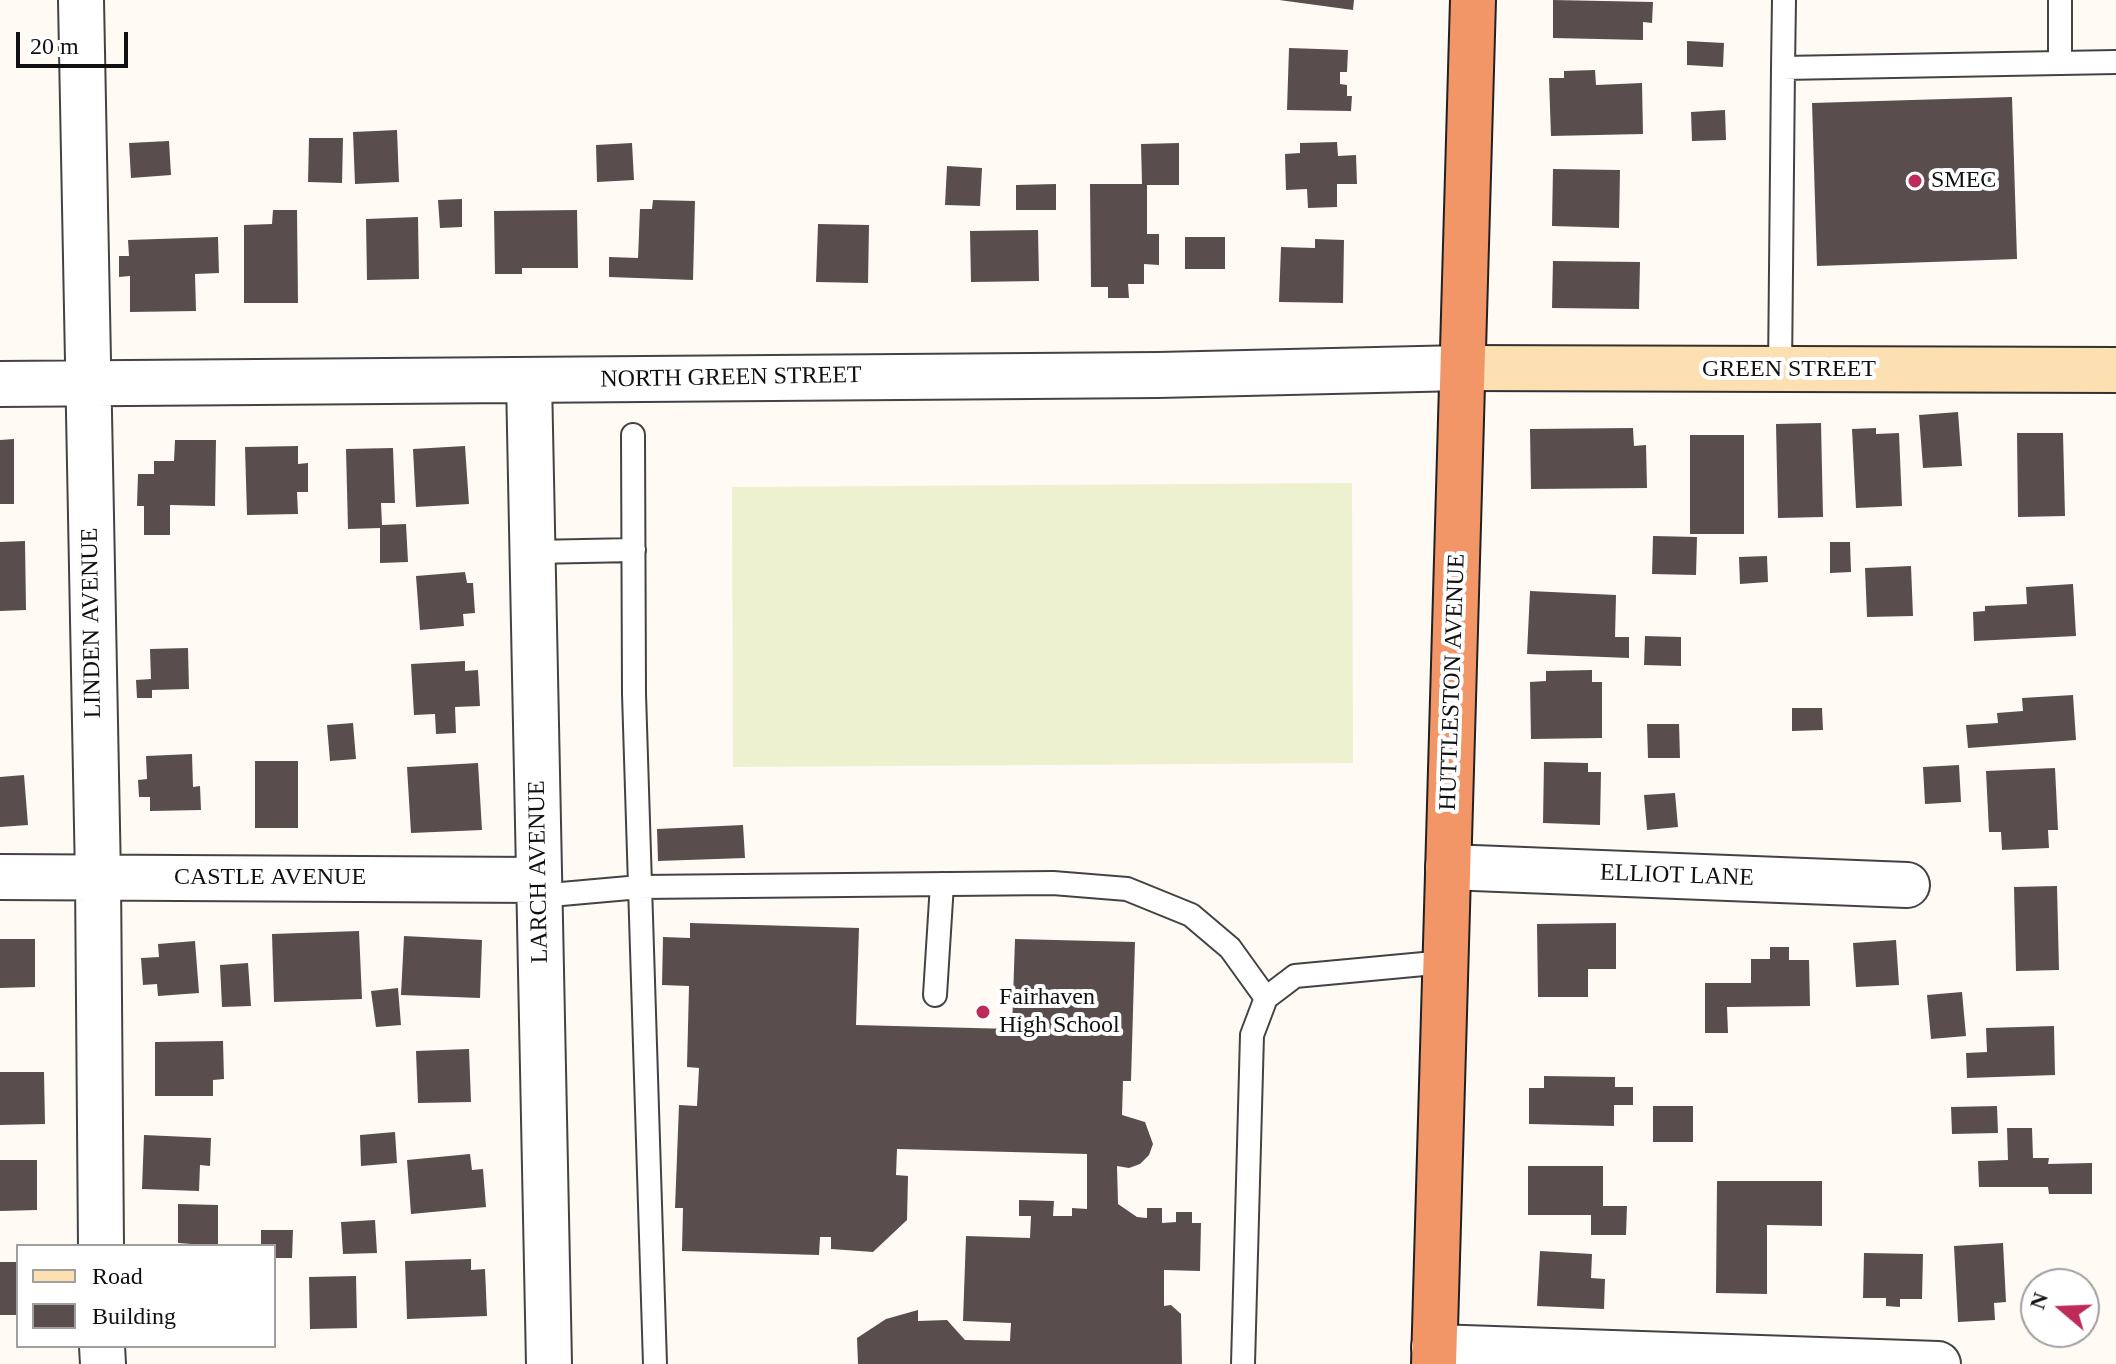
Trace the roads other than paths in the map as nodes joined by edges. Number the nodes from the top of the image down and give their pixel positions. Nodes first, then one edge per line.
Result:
1 (81, 0) edge
2 (1473, 0) edge
3 (1784, 0) edge
4 (2060, 0) edge
5 (2116, 62) edge
6 (2060, 63) junction
7 (1783, 68) junction
8 (1463, 368) junction
9 (2116, 370) edge
10 (1780, 371) junction
11 (529, 380) junction
12 (0, 384) edge
13 (87, 384) junction
14 (633, 435) dead end
15 (634, 550) junction
16 (533, 552) junction
17 (1448, 867) junction
18 (0, 877) edge
19 (98, 877) junction
20 (942, 884) junction
21 (1907, 885) dead end
22 (640, 887) junction
23 (539, 888) junction
24 (1445, 962) junction
25 (935, 995) dead end
26 (1266, 998) junction
27 (101, 1244) edge
28 (1434, 1356) edge
29 (549, 1364) edge
30 (655, 1364) edge
31 (1243, 1364) edge
32 (1938, 1364) edge

1 - 13 street, LINDEN AVENUE
2 - 8 highway, HUTTLESTON AVENUE
3 - 7 lane
4 - 6 lane
5 - 6 lane
6 - 7 lane
7 - 10 lane
8 - 10 main road, GREEN STREET
8 - 11 street, NORTH GREEN STREET
8 - 17 highway, HUTTLESTON AVENUE
9 - 10 main road, GREEN STREET
11 - 13 street, NORTH GREEN STREET
11 - 16 street, LARCH AVENUE
12 - 13 street, NORTH GREEN STREET
13 - 19 street, LINDEN AVENUE
14 - 15 lane
15 - 16 lane
15 - 22 lane
16 - 23 street, LARCH AVENUE
17 - 21 street, ELLIOT LANE
17 - 24 highway, HUTTLESTON AVENUE
18 - 19 street, CASTLE AVENUE
19 - 23 street, CASTLE AVENUE
19 - 27 street, LINDEN AVENUE
20 - 22 lane
20 - 25 lane
20 - 26 lane
22 - 23 lane
22 - 30 lane
23 - 29 street, LARCH AVENUE
24 - 26 lane
24 - 28 highway, HUTTLESTON AVENUE
26 - 31 lane
28 - 32 street

